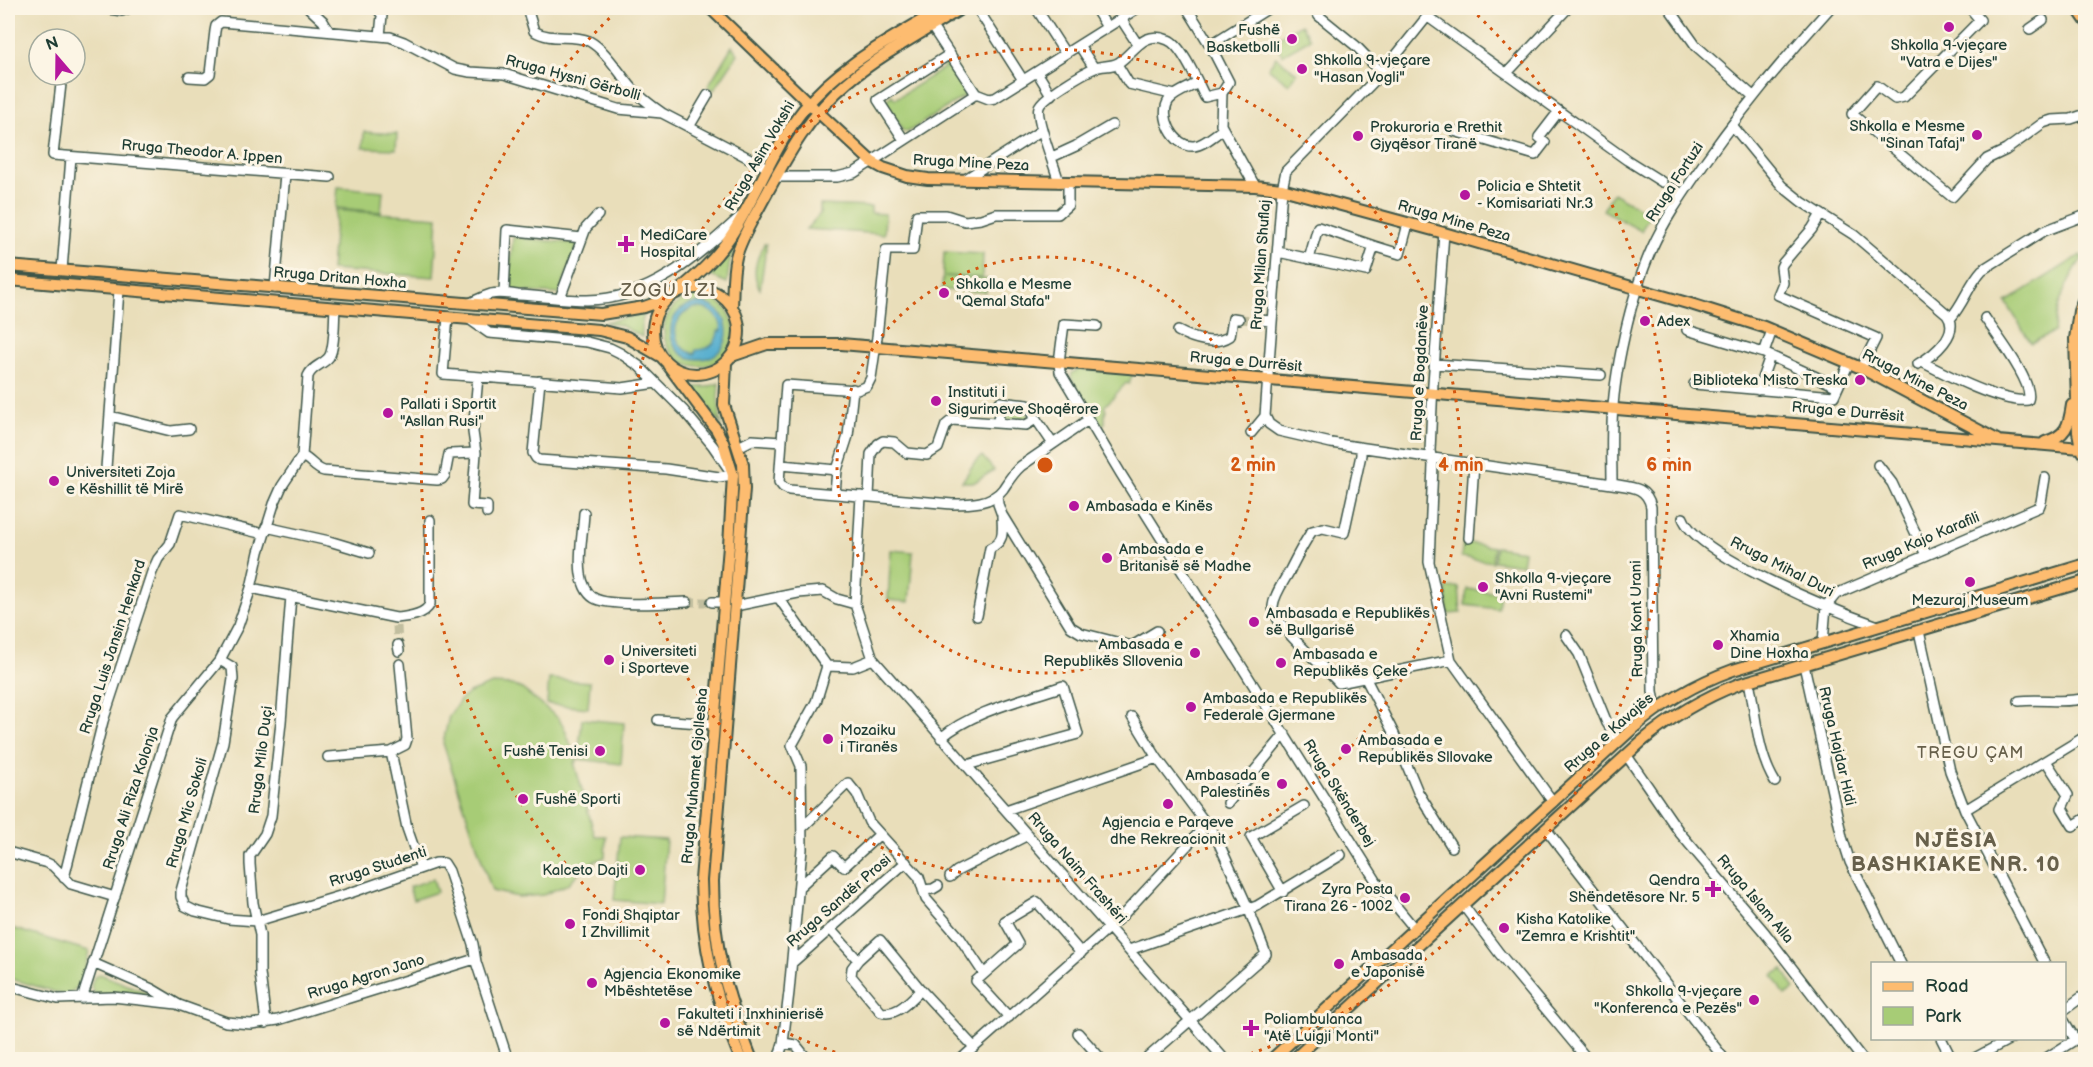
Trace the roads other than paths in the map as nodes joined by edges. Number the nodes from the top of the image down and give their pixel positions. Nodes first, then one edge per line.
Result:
1 (103, 8) edge
2 (130, 8) edge
3 (309, 8) edge
4 (377, 8) edge
5 (527, 8) edge
6 (710, 8) edge
7 (943, 8) edge
8 (962, 8) edge
9 (977, 8) edge
10 (1036, 8) edge
11 (1095, 8) edge
12 (1138, 8) edge
13 (1187, 8) edge
14 (1314, 8) edge
15 (1434, 8) edge
16 (1568, 8) edge
17 (1669, 8) edge
18 (1830, 8) edge
19 (1970, 8) edge
20 (2077, 8) edge
21 (1263, 9) edge
22 (1428, 17) junction
23 (1121, 19) junction
24 (2043, 20) dead end
25 (2085, 21) edge
26 (932, 27) junction
27 (1107, 27) junction
28 (2030, 28) dead end
29 (329, 31) junction
30 (380, 36) junction
31 (1079, 45) junction
32 (1137, 45) junction
33 (1210, 45) junction
34 (1065, 53) junction
35 (950, 54) junction
36 (1117, 64) junction
37 (1094, 68) junction
38 (1037, 72) junction
39 (1382, 73) junction
40 (1507, 73) junction
41 (189, 77) dead end
42 (1023, 80) junction
43 (1198, 83) junction
44 (827, 84) junction
45 (791, 85) junction
46 (61, 87) edge
47 (1222, 93) junction
48 (976, 94) junction
49 (708, 95) dead end
50 (1051, 95) junction
51 (1175, 95) junction
52 (1753, 96) junction
53 (809, 103) junction
54 (1558, 111) junction
55 (818, 112) junction
56 (662, 113) junction
57 (2085, 114) edge
58 (1112, 125) dead end
59 (1731, 125) junction
60 (689, 127) junction
61 (1042, 130) junction
62 (1222, 130) junction
63 (1454, 131) dead end
64 (903, 140) junction
65 (71, 157) junction
66 (1052, 157) junction
67 (873, 162) junction
68 (768, 168) junction
69 (285, 174) junction
70 (330, 177) dead end
71 (776, 177) junction
72 (964, 180) junction
73 (1064, 182) junction
74 (1662, 182) dead end
75 (1255, 186) junction
76 (1672, 188) dead end
77 (1282, 189) junction
78 (1682, 194) junction
79 (744, 213) junction
80 (1821, 214) junction
81 (598, 215) dead end
82 (2085, 215) edge
83 (1408, 224) junction
84 (1444, 233) junction
85 (582, 238) junction
86 (1374, 246) junction
87 (1278, 252) junction
88 (1309, 259) junction
89 (8, 266) edge
90 (62, 270) junction
91 (8, 280) edge
92 (275, 288) junction
93 (119, 290) junction
94 (1638, 290) junction
95 (2085, 292) edge
96 (504, 293) junction
97 (672, 296) junction
98 (560, 298) junction
99 (468, 304) junction
100 (732, 307) junction
101 (335, 308) junction
102 (448, 317) junction
103 (1985, 318) dead end
104 (469, 319) junction
105 (1239, 319) dead end
106 (1950, 319) junction
107 (1259, 320) tunnel mouth
108 (1272, 321) junction
109 (1097, 326) dead end
110 (1178, 330) dead end
111 (1687, 330) dead end
112 (1772, 330) junction
113 (876, 346) junction
114 (1767, 355) junction
115 (729, 359) junction
116 (664, 361) junction
117 (1059, 362) junction
118 (1849, 363) junction
119 (1434, 364) junction
120 (1862, 368) junction
121 (1601, 375) dead end
122 (477, 377) junction
123 (1267, 379) junction
124 (540, 381) junction
125 (656, 383) junction
126 (1694, 384) dead end
127 (2075, 385) junction
128 (1838, 387) junction
129 (853, 389) junction
130 (1758, 390) junction
131 (1433, 393) junction
132 (1613, 408) junction
133 (110, 416) junction
134 (1264, 416) junction
135 (1954, 417) junction
136 (1036, 419) junction
137 (1089, 420) junction
138 (998, 423) junction
139 (189, 429) dead end
140 (1251, 433) dead end
141 (1946, 436) junction
142 (1997, 440) junction
143 (782, 442) junction
144 (1053, 444) junction
145 (2039, 444) junction
146 (738, 447) junction
147 (1361, 448) junction
148 (2083, 452) edge
149 (476, 453) junction
150 (302, 456) junction
151 (1431, 458) junction
152 (1474, 464) junction
153 (781, 465) junction
154 (1878, 465) dead end
155 (106, 468) dead end
156 (837, 470) junction
157 (734, 475) junction
158 (2045, 478) dead end
159 (1612, 484) junction
160 (835, 493) junction
161 (997, 495) junction
162 (865, 496) junction
163 (486, 513) dead end
164 (584, 513) dead end
165 (1002, 515) junction
166 (1683, 518) dead end
167 (430, 520) dead end
168 (265, 531) junction
169 (1468, 538) dead end
170 (369, 553) dead end
171 (1926, 555) junction
172 (2085, 564) edge
173 (2085, 581) edge
174 (251, 588) junction
175 (291, 596) junction
176 (778, 597) junction
177 (687, 602) tunnel mouth
178 (712, 602) tunnel mouth
179 (730, 604) junction
180 (855, 604) junction
181 (1826, 606) junction
182 (977, 616) dead end
183 (1878, 626) junction
184 (1157, 631) dead end
185 (1919, 631) junction
186 (1566, 635) dead end
187 (1882, 641) junction
188 (1823, 643) junction
189 (873, 659) junction
190 (220, 660) junction
191 (1451, 660) junction
192 (400, 664) dead end
193 (1803, 665) junction
194 (826, 666) junction
195 (1365, 677) junction
196 (1749, 681) junction
197 (2085, 698) edge
198 (2019, 701) dead end
199 (1656, 709) junction
200 (1131, 717) dead end
201 (658, 720) dead end
202 (1664, 723) junction
203 (714, 724) junction
204 (1285, 734) junction
205 (2085, 736) edge
206 (942, 738) junction
207 (1619, 741) junction
208 (391, 752) junction
209 (1627, 756) junction
210 (328, 757) dead end
211 (1157, 758) junction
212 (2046, 760) junction
213 (967, 765) junction
214 (1775, 782) dead end
215 (1553, 802) junction
216 (1228, 803) dead end
217 (1304, 806) dead end
218 (1006, 810) junction
219 (1965, 810) junction
220 (2085, 818) edge
221 (1207, 824) junction
222 (803, 827) junction
223 (1546, 829) junction
224 (880, 834) junction
225 (1028, 836) junction
226 (1452, 847) dead end
227 (8, 852) edge
228 (1341, 855) dead end
229 (906, 862) junction
230 (421, 868) junction
231 (950, 877) dead end
232 (64, 878) junction
233 (938, 886) dead end
234 (800, 887) junction
235 (923, 890) junction
236 (1283, 892) junction
237 (115, 897) junction
238 (1463, 905) junction
239 (1249, 910) junction
240 (257, 921) junction
241 (1110, 928) junction
242 (1414, 928) junction
243 (830, 929) junction
244 (1129, 950) junction
245 (1081, 953) junction
246 (475, 959) junction
247 (858, 960) junction
248 (1900, 962) edge
249 (2044, 962) edge
250 (93, 963) junction
251 (792, 963) junction
252 (984, 974) junction
253 (8, 986) edge
254 (921, 990) junction
255 (2085, 994) edge
256 (1338, 998) junction
257 (82, 999) junction
258 (179, 1005) junction
259 (2066, 1005) edge
260 (1348, 1009) junction
261 (1321, 1013) junction
262 (1009, 1017) junction
263 (1191, 1019) junction
264 (266, 1023) junction
265 (1331, 1025) junction
266 (2066, 1025) edge
267 (2085, 1033) edge
268 (1078, 1034) dead end
269 (2075, 1039) junction
270 (1942, 1040) edge
271 (2008, 1040) edge
272 (783, 1043) junction
273 (975, 1047) junction
274 (780, 1058) edge
275 (508, 1059) edge
276 (741, 1059) edge
277 (752, 1059) edge
278 (808, 1059) edge
279 (960, 1059) edge
280 (1102, 1059) edge
281 (1145, 1059) edge
282 (1226, 1059) edge
283 (1271, 1059) edge
284 (1293, 1059) edge
285 (1588, 1059) edge
286 (1725, 1059) edge
287 (1863, 1059) edge
288 (1953, 1059) edge
289 (1971, 1059) edge
290 (2043, 1059) edge

1 - 2 street
3 - 29 street
4 - 30 street
5 - 56 street
6 - 45 main road, Rruga Mine Peza
7 - 44 main road, Rruga Asim Vokshi
8 - 26 main road, Rruga Asim Vokshi
9 - 42 street
10 - 34 street
11 - 27 street
12 - 23 street
13 - 33 street
14 - 39 street
15 - 22 street, Rruga Milan Shuflaj
16 - 40 street
17 - 52 street
18 - 52 street, Rruga Fortuzi
19 - 57 street
20 - 25 main road
21 - 33 street
22 - 39 street, Rruga Milan Shuflaj
22 - 40 street
23 - 27 street
23 - 32 street
24 - 28 street
26 - 35 street
26 - 55 main road, Rruga Asim Vokshi
27 - 31 street
29 - 30 street, Rruga Hysni Gërbolli
29 - 41 street, Rruga Hysni Gërbolli
30 - 56 street, Rruga Hysni Gërbolli
31 - 34 street
31 - 37 street
32 - 36 street
32 - 43 street
33 - 47 street
34 - 38 street
35 - 48 street
35 - 64 street
36 - 37 street
36 - 51 street
37 - 50 street
38 - 42 street
38 - 50 street
39 - 77 street, Rruga Milan Shuflaj
40 - 54 street
42 - 48 street
43 - 47 street
43 - 51 street
44 - 45 main road
44 - 53 main road, Rruga Asim Vokshi
45 - 53 main road, Rruga Mine Peza
46 - 65 street
47 - 62 street
48 - 64 street
49 - 60 street
50 - 61 street
51 - 62 street
52 - 59 street, Rruga Fortuzi
53 - 55 main road, Rruga Mine Peza
53 - 68 main road, Rruga Asim Vokshi
54 - 63 street
54 - 74 street
55 - 67 main road, Rruga Mine Peza
55 - 71 main road, Rruga Asim Vokshi
56 - 60 street, Rruga Hysni Gërbolli
58 - 66 street
59 - 78 street, Rruga Fortuzi
59 - 80 street
60 - 68 street, Rruga Hysni Gërbolli
61 - 66 street
61 - 72 street
62 - 75 street
64 - 67 street
65 - 69 street, Rruga Theodor A. Ippen
65 - 90 street
66 - 73 street
67 - 71 street
67 - 72 main road, Rruga Mine Peza
68 - 79 main road, Rruga Asim Vokshi
69 - 70 street, Rruga Theodor A. Ippen
69 - 92 street
71 - 100 main road, Rruga Asim Vokshi
72 - 73 main road, Rruga Mine Peza
73 - 75 main road, Rruga Mine Peza
73 - 113 street
75 - 77 main road, Rruga Mine Peza
76 - 78 street
77 - 83 main road, Rruga Mine Peza
77 - 87 street, Rruga Milan Shuflaj
78 - 94 street, Rruga Fortuzi
79 - 97 main road, Rruga Asim Vokshi
79 - 98 street
80 - 106 street
80 - 120 street
81 - 85 street
82 - 106 street
83 - 84 main road, Rruga Mine Peza
83 - 86 street
84 - 94 main road, Rruga Mine Peza
84 - 119 street, Rruga e Bogdanëve
85 - 96 street
85 - 98 street
86 - 88 street
86 - 88 street
87 - 88 street
87 - 108 street, Rruga Milan Shuflaj
89 - 90 main road, Rruga Dritan Hoxha
90 - 92 main road, Rruga Dritan Hoxha
91 - 93 main road, Rruga Dritan Hoxha
92 - 99 main road, Rruga Dritan Hoxha
93 - 101 main road, Rruga Dritan Hoxha
93 - 133 street
94 - 112 main road, Rruga Mine Peza
94 - 132 street, Rruga Fortuzi
95 - 127 main road
96 - 98 street
96 - 99 street
97 - 99 main road, Rruga Dritan Hoxha
97 - 100 main road
97 - 116 main road
100 - 115 main road
101 - 102 main road, Rruga Dritan Hoxha
101 - 150 street, Rruga Ali Riza Kolonja
102 - 104 main road, Rruga Dritan Hoxha
102 - 122 street
103 - 106 street
104 - 116 main road, Rruga Dritan Hoxha
104 - 125 street
105 - 110 street
107 - 108 street
108 - 123 street, Rruga Milan Shuflaj
109 - 117 street
111 - 114 street
112 - 114 street
112 - 118 main road, Rruga Mine Peza
113 - 115 main road, Rruga e Durrësit
113 - 117 main road, Rruga e Durrësit
113 - 129 street
114 - 128 street
114 - 130 street
115 - 116 main road
115 - 146 main road, Rruga Muhamet Gjollesha
116 - 157 main road, Rruga Muhamet Gjollesha
117 - 123 main road, Rruga e Durrësit
117 - 137 street, Rruga Skënderbej
118 - 120 main road, Rruga Mine Peza
118 - 128 street
119 - 121 street
119 - 131 street, Rruga e Bogdanëve
120 - 135 main road, Rruga Mine Peza
122 - 124 street
122 - 149 street
123 - 131 main road, Rruga e Durrësit
123 - 134 street
124 - 125 street
124 - 157 street
125 - 157 street
126 - 130 street
127 - 145 main road
127 - 148 main road
128 - 130 street
129 - 143 street
129 - 156 street
131 - 132 main road, Rruga e Durrësit
131 - 151 street, Rruga e Bogdanëve
132 - 141 main road, Rruga e Durrësit
132 - 159 street
133 - 139 street
133 - 155 street
134 - 140 street
134 - 147 street
135 - 141 main road
135 - 142 main road, Rruga Mine Peza
136 - 138 street
136 - 138 street
136 - 144 street
137 - 144 street
137 - 204 street, Rruga Skënderbej
138 - 162 street
141 - 142 main road, Rruga e Durrësit
142 - 145 main road, Rruga e Durrësit
143 - 146 street
143 - 153 street
144 - 161 street
145 - 148 main road, Rruga e Durrësit
146 - 179 main road, Rruga Muhamet Gjollesha
147 - 151 street
147 - 195 street
149 - 150 street
149 - 163 street
150 - 168 street, Rruga Ali Riza Kolonja
151 - 152 street
151 - 191 street, Rruga e Bogdanëve
152 - 159 street
152 - 169 street
153 - 156 street
153 - 160 street
154 - 171 street
156 - 160 street
157 - 179 main road, Rruga Muhamet Gjollesha
158 - 171 street, Rruga Kajo Karafili
159 - 199 street, Rruga Kont Urani
160 - 162 street
161 - 162 street
161 - 165 street
162 - 180 street
164 - 177 street
165 - 182 street
165 - 184 street
166 - 181 street, Rruga Mihal Duri
167 - 175 street
168 - 170 street
168 - 174 street, Rruga Ali Riza Kolonja
168 - 232 street, Rruga Luis Jansin Henkard
171 - 181 street, Rruga Kajo Karafili
172 - 183 main road, Rruga e Kavajës
173 - 185 main road, Rruga e Kavajës
174 - 175 street
174 - 190 street, Rruga Ali Riza Kolonja
175 - 240 street, Rruga Milo Duçi
176 - 179 street
176 - 180 street
176 - 194 street
178 - 179 street
179 - 203 main road, Rruga Muhamet Gjollesha
179 - 277 main road, Rruga Muhamet Gjollesha
180 - 189 street, Rruga Naim Frashëri
181 - 183 street, Rruga Mihal Duri
181 - 188 street
183 - 187 main road
183 - 188 main road, Rruga e Kavajës
185 - 187 main road, Rruga e Kavajës
185 - 219 street
186 - 207 street
187 - 193 main road, Rruga e Kavajës
188 - 199 main road, Rruga e Kavajës
189 - 194 street
189 - 206 street, Rruga Naim Frashëri
190 - 237 street, Rruga Ali Riza Kolonja
190 - 240 street, Rruga Mic Sokoli
191 - 195 street
191 - 215 street, Rruga e Bogdanëve
192 - 208 street
193 - 196 main road, Rruga e Kavajës
193 - 248 street, Rruga Hajdar Hidi
194 - 222 street, Rruga Sandër Prosi
195 - 226 street
196 - 202 main road, Rruga e Kavajës
196 - 214 street
197 - 198 street
199 - 202 main road
199 - 207 main road, Rruga e Kavajës
200 - 211 street
201 - 203 street
202 - 209 main road, Rruga e Kavajës
203 - 276 main road, Rruga Muhamet Gjollesha
204 - 216 street
204 - 242 street, Rruga Skënderbej
205 - 212 street
206 - 213 street, Rruga Naim Frashëri
206 - 213 street
207 - 215 main road, Rruga e Kavajës
208 - 210 street
208 - 230 street
209 - 223 main road, Rruga e Kavajës
209 - 287 street, Rruga Islam Alla
211 - 218 street
211 - 221 street
212 - 219 street
212 - 220 street
213 - 218 street, Rruga Naim Frashëri
215 - 242 main road, Rruga e Kavajës
217 - 236 street
218 - 225 street, Rruga Naim Frashëri
219 - 249 street
221 - 239 street
221 - 241 street
222 - 224 street
222 - 234 street, Rruga Sandër Prosi
223 - 238 main road, Rruga e Kavajës
223 - 286 street
224 - 229 street
224 - 234 street, Rruga Sandër Prosi
225 - 231 street
225 - 241 street, Rruga Naim Frashëri
227 - 232 street
228 - 236 street
229 - 235 street
229 - 243 street, Rruga Sandër Prosi
230 - 240 street, Rruga Studenti
230 - 246 street, Rruga Studenti
232 - 237 street
233 - 235 street
234 - 251 street, Rruga Sandër Prosi
235 - 252 street
236 - 239 street
237 - 250 street, Rruga Ali Riza Kolonja
238 - 260 main road, Rruga e Kavajës
238 - 285 street
239 - 244 street
239 - 263 street
240 - 264 street
241 - 244 street, Rruga Naim Frashëri
241 - 245 street
242 - 256 main road, Rruga e Kavajës
243 - 247 street
243 - 251 street, Rruga Sandër Prosi
244 - 263 street, Rruga Naim Frashëri
245 - 252 street
245 - 262 street
246 - 264 street, Rruga Agron Jano
246 - 275 street, Rruga Studenti
247 - 254 street
247 - 254 street
250 - 257 street, Rruga Ali Riza Kolonja
250 - 258 street
251 - 272 street, Rruga Sandër Prosi
252 - 262 street
253 - 257 street
254 - 273 street
255 - 259 street
256 - 260 main road
256 - 261 main road, Rruga e Kavajës
257 - 258 street
258 - 264 street, Rruga Agron Jano
260 - 265 main road, Rruga e Kavajës
261 - 265 main road
261 - 283 main road, Rruga e Kavajës
262 - 273 street
263 - 281 street
263 - 282 street, Rruga Naim Frashëri
265 - 284 main road, Rruga e Kavajës
266 - 269 street
267 - 269 street
268 - 280 street
269 - 290 street
270 - 288 street
271 - 289 street
272 - 274 street, Rruga Sandër Prosi
272 - 278 street
273 - 279 street

